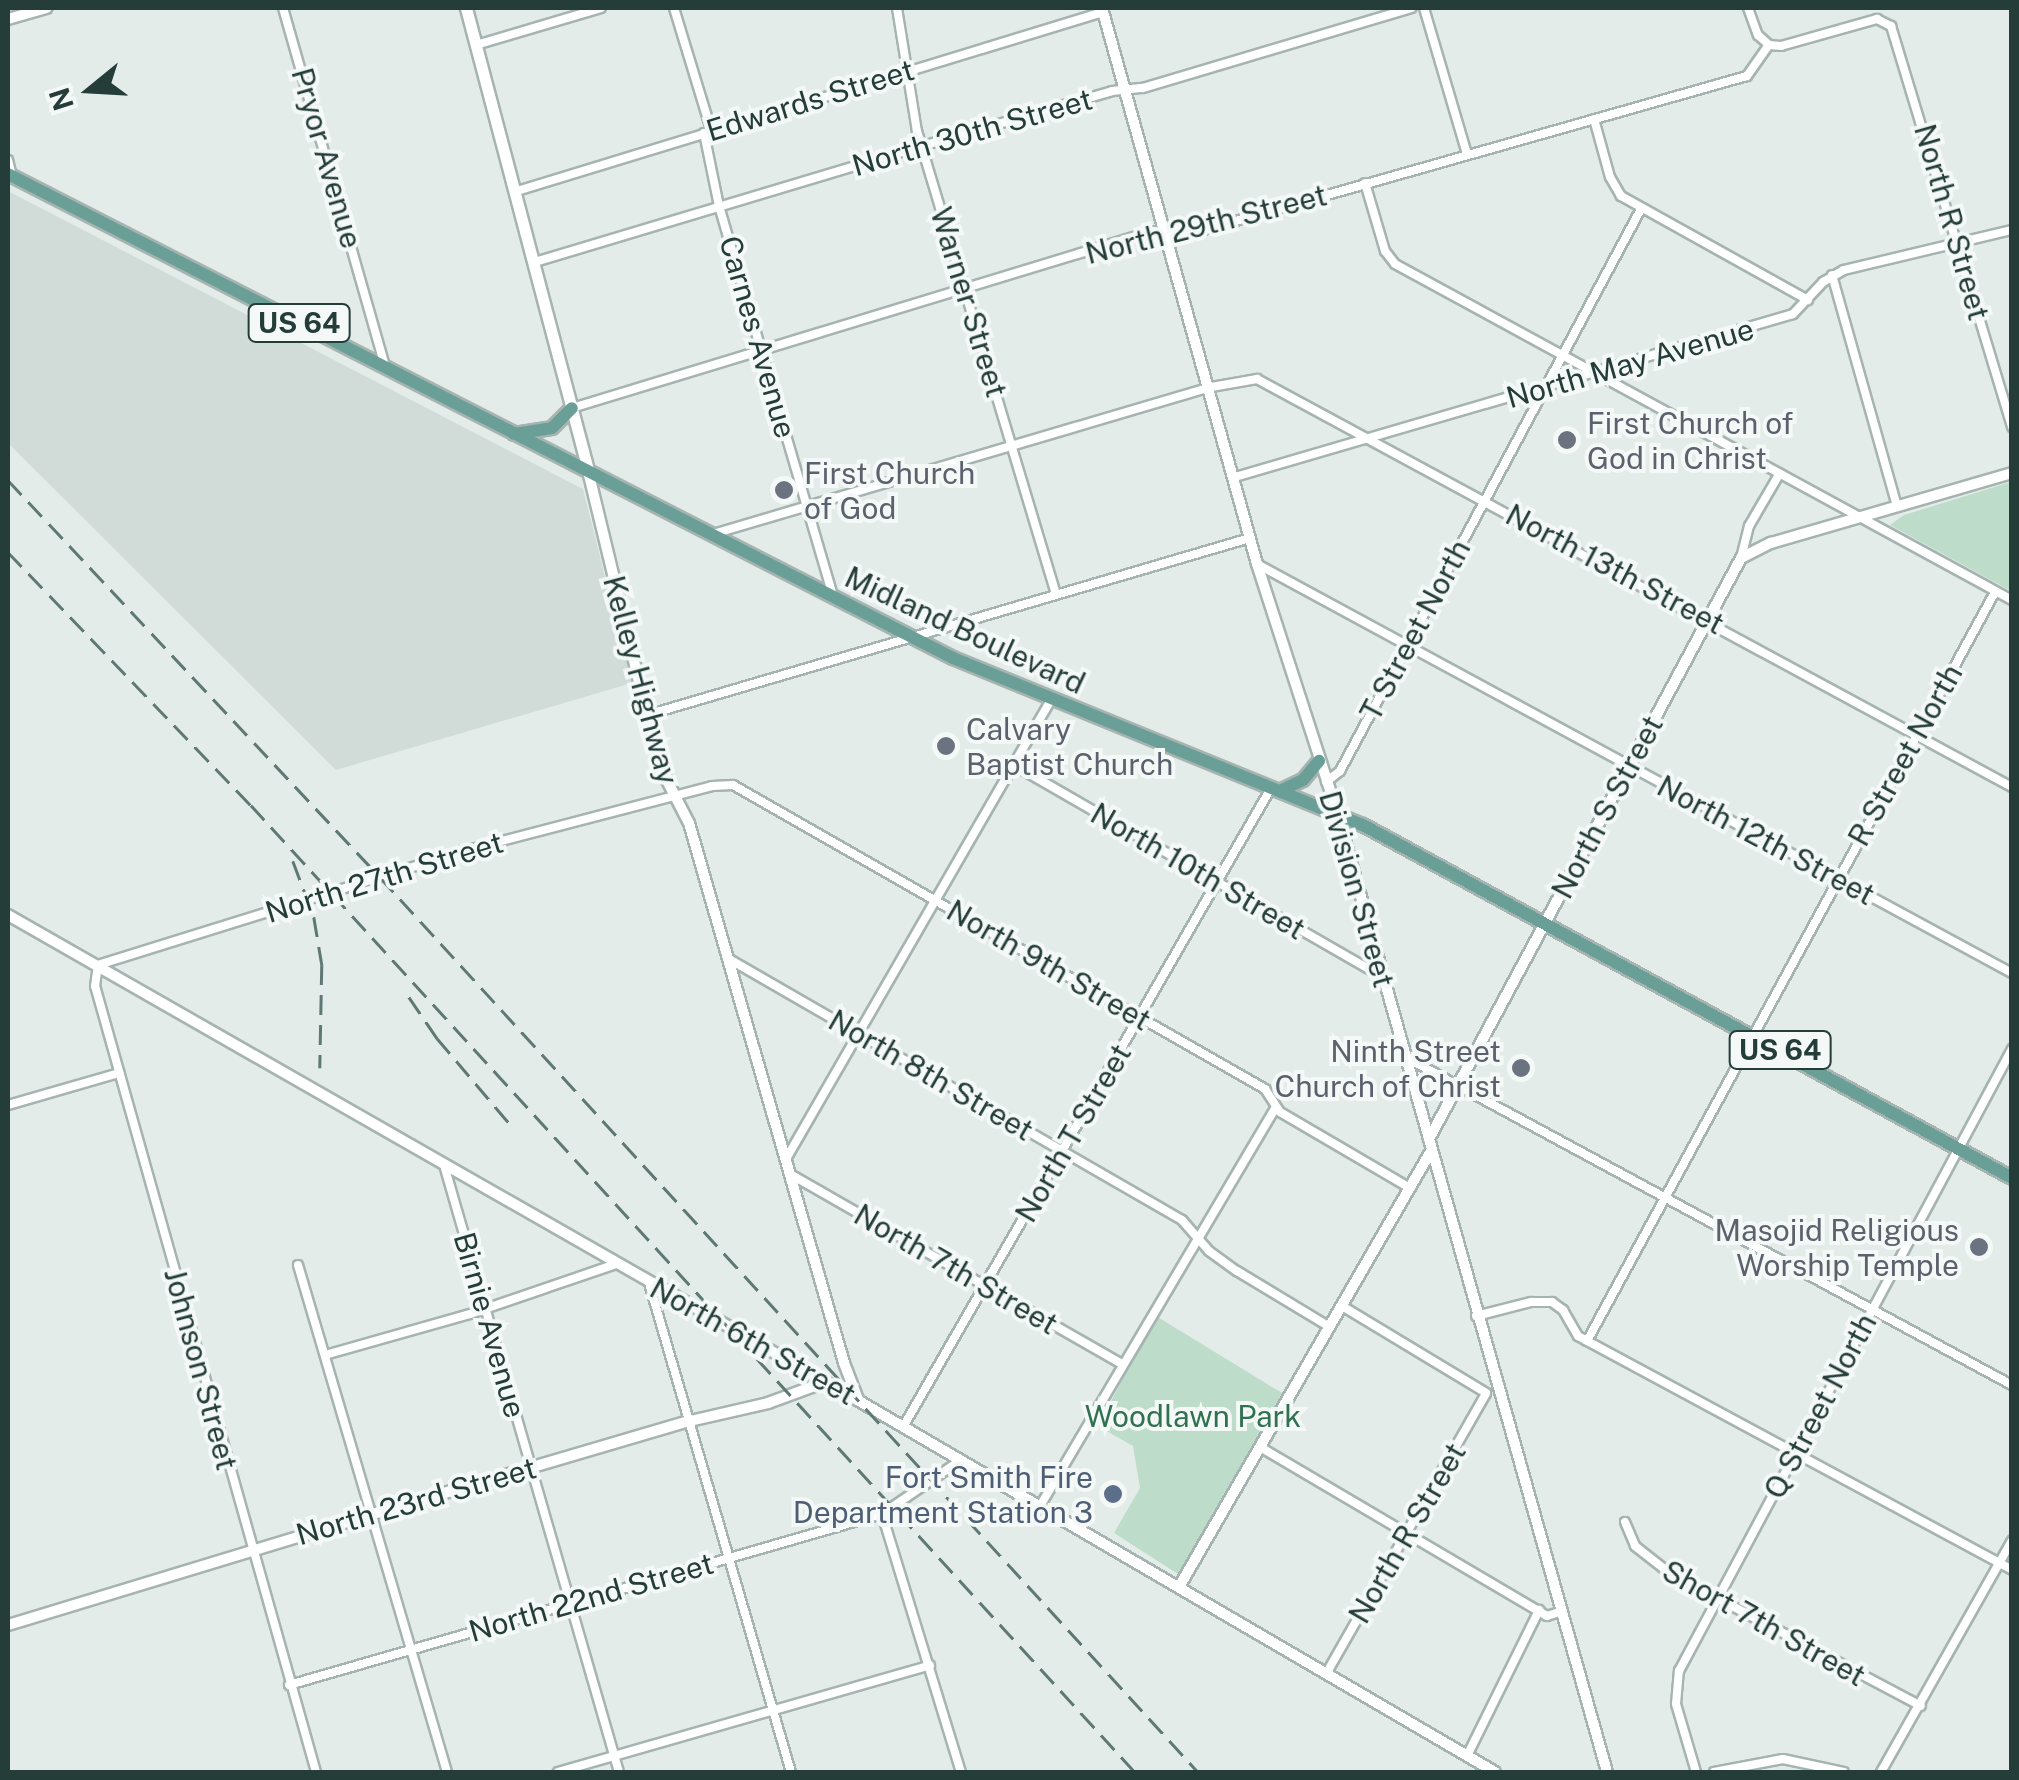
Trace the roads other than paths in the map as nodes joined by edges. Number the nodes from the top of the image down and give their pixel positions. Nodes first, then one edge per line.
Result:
1 (46, 8) edge
2 (284, 8) edge
3 (466, 8) edge
4 (601, 8) edge
5 (674, 8) edge
6 (896, 8) edge
7 (1411, 8) edge
8 (1424, 8) edge
9 (1748, 8) edge
10 (1103, 10) edge
11 (8, 19) edge
12 (476, 45) junction
13 (1769, 45) junction
14 (906, 71) junction
15 (1125, 89) junction
16 (1594, 119) junction
17 (707, 132) junction
18 (922, 146) junction
19 (1467, 154) junction
20 (8, 160) edge
21 (10, 175) edge
22 (1365, 184) junction
23 (516, 191) junction
24 (719, 206) junction
25 (1641, 209) junction
26 (2012, 230) edge
27 (1168, 235) junction
28 (1959, 244) junction
29 (536, 262) junction
30 (1832, 276) junction
31 (966, 292) junction
32 (1808, 300) junction
33 (761, 353) junction
34 (1563, 355) junction
35 (386, 367) junction
36 (1596, 373) junction
37 (1211, 387) junction
38 (1545, 387) junction
39 (572, 408) junction
40 (2012, 427) edge
41 (512, 434) junction
42 (1369, 438) junction
43 (1011, 444) junction
44 (1780, 473) junction
45 (2012, 473) edge
46 (588, 474) junction
47 (1234, 477) junction
48 (1484, 498) junction
49 (808, 505) junction
50 (1897, 507) junction
51 (1861, 517) junction
52 (710, 535) junction
53 (1250, 538) junction
54 (1741, 558) junction
55 (1257, 564) junction
56 (1995, 592) junction
57 (1056, 594) junction
58 (834, 598) junction
59 (2012, 600) edge
60 (1707, 619) junction
61 (912, 637) junction
62 (1406, 644) junction
63 (1052, 698) junction
64 (647, 715) junction
65 (1917, 736) junction
66 (1319, 760) junction
67 (1014, 766) junction
68 (1628, 766) junction
69 (1326, 782) junction
70 (2012, 787) edge
71 (1276, 789) junction
72 (672, 797) junction
73 (1338, 815) junction
74 (1837, 877) junction
75 (1218, 883) junction
76 (936, 900) junction
77 (8, 915) edge
78 (1546, 924) junction
79 (729, 959) junction
80 (98, 965) junction
81 (2012, 973) edge
82 (1382, 977) junction
83 (1139, 1018) junction
84 (859, 1033) junction
85 (1751, 1036) junction
86 (2012, 1050) edge
87 (1405, 1058) junction
88 (119, 1073) junction
89 (1458, 1084) junction
90 (8, 1105) edge
91 (1276, 1108) junction
92 (1430, 1145) junction
93 (1958, 1148) junction
94 (1062, 1151) junction
95 (786, 1159) junction
96 (444, 1165) junction
97 (790, 1174) junction
98 (2012, 1178) edge
99 (1410, 1188) junction
100 (1665, 1195) junction
101 (1198, 1239) junction
102 (616, 1264) junction
103 (298, 1266) dead end
104 (650, 1283) junction
105 (985, 1285) junction
106 (1342, 1306) junction
107 (1872, 1308) junction
108 (486, 1309) junction
109 (1476, 1316) junction
110 (1330, 1326) junction
111 (1587, 1341) junction
112 (325, 1355) junction
113 (1122, 1364) junction
114 (825, 1382) junction
115 (2012, 1385) edge
116 (1492, 1390) junction
117 (859, 1400) junction
118 (690, 1421) junction
119 (904, 1426) junction
120 (1260, 1447) junction
121 (1795, 1453) junction
122 (961, 1460) junction
123 (532, 1468) junction
124 (1040, 1506) junction
125 (372, 1514) junction
126 (882, 1514) junction
127 (1625, 1522) dead end
128 (1408, 1532) junction
129 (2012, 1540) edge
130 (251, 1550) junction
131 (729, 1558) junction
132 (1999, 1564) junction
133 (2012, 1570) edge
134 (1179, 1587) junction
135 (1716, 1599) junction
136 (571, 1603) junction
137 (1539, 1610) junction
138 (1562, 1611) junction
139 (8, 1626) edge
140 (412, 1649) junction
141 (930, 1666) junction
142 (1326, 1674) junction
143 (289, 1684) junction
144 (1921, 1706) junction
145 (773, 1712) junction
146 (614, 1756) junction
147 (1466, 1756) junction
148 (316, 1772) edge
149 (447, 1772) edge
150 (558, 1772) edge
151 (619, 1772) edge
152 (790, 1772) edge
153 (961, 1772) edge
154 (1495, 1772) edge
155 (1607, 1772) edge
156 (1696, 1772) edge
157 (1714, 1772) edge
158 (1844, 1772) edge
159 (1881, 1772) edge

1 - 11 street
2 - 35 street, Pryor Avenue
3 - 12 main road, Kelley Highway
4 - 12 street
5 - 17 street, Carnes Avenue
6 - 14 street, Warner Street
7 - 15 street, North 30th Street
8 - 19 street
9 - 13 street
10 - 14 street, Edwards Street
10 - 15 street, Division Street
12 - 23 main road, Kelley Highway
13 - 16 street, North 29th Street
13 - 28 street, North R Street
14 - 17 street, Edwards Street
14 - 18 street, Warner Street
15 - 18 street, North 30th Street
15 - 27 street, Division Street
16 - 19 street, North 29th Street
16 - 25 street
17 - 23 street, Edwards Street
17 - 24 street, Carnes Avenue
18 - 24 street, North 30th Street
18 - 31 street, Warner Street
19 - 22 street, North 29th Street
20 - 21 street
21 - 35 main road, Midland Boulevard / US 64
22 - 27 street, North 29th Street
22 - 34 street
23 - 29 main road, Kelley Highway
24 - 29 street, North 30th Street
24 - 33 street, Carnes Avenue
25 - 32 street
25 - 34 street, T Street North
26 - 28 street
27 - 31 street, North 29th Street
27 - 37 street, Division Street
28 - 30 street
28 - 40 street, North R Street
29 - 39 main road, Kelley Highway
30 - 32 street, North May Avenue
30 - 50 street
31 - 33 street, North 29th Street
31 - 43 street, Warner Street
32 - 36 street, North May Avenue
33 - 39 street, North 29th Street
33 - 49 street, Carnes Avenue
34 - 36 street
34 - 38 street, T Street North
35 - 41 main road, Midland Boulevard / US 64
36 - 38 street, North May Avenue
36 - 44 street
37 - 42 street, North 13th Street
37 - 43 street, North 13th Street
37 - 47 street, Division Street
38 - 42 street, North May Avenue
38 - 48 street, T Street North
39 - 41 main road
39 - 46 main road, Kelley Highway
41 - 46 main road, Midland Boulevard / US 64
42 - 47 street, North May Avenue
42 - 48 street, North 13th Street
43 - 49 street, North 13th Street
43 - 57 street, Warner Street
44 - 51 street
44 - 54 street, North S Street
45 - 50 street
46 - 52 main road, Midland Boulevard / US 64
46 - 64 street, Kelley Highway
47 - 53 street, Division Street
48 - 60 street, North 13th Street
48 - 62 street, T Street North
49 - 52 street, North 13th Street
49 - 58 street, Carnes Avenue
50 - 51 street
51 - 54 street
51 - 56 street
52 - 58 main road, Midland Boulevard / US 64
53 - 55 street, Division Street
53 - 57 street
54 - 60 street, North S Street
55 - 62 street, North 12th Street
55 - 66 street, Division Street
56 - 59 street
56 - 65 street, R Street North
57 - 61 street
58 - 61 main road, Midland Boulevard / US 64
60 - 65 street, North 13th Street
60 - 68 street, North S Street
61 - 63 main road, Midland Boulevard / US 64
61 - 64 street
62 - 68 street, North 12th Street
62 - 69 street, T Street North
63 - 67 street
63 - 71 main road, Midland Boulevard / US 64
64 - 72 street, Kelley Highway
65 - 70 street, North 13th Street
65 - 74 street, R Street North
66 - 69 street, Division Street
66 - 71 main road
67 - 75 street, North 10th Street
67 - 76 street
68 - 74 street, North 12th Street
68 - 78 street, North S Street
69 - 73 street, Division Street
71 - 73 main road, Midland Boulevard / US 64
71 - 75 street, North T Street
72 - 76 street, North 9th Street
72 - 79 street, Kelley Highway
72 - 80 street, North 27th Street
73 - 78 main road, Midland Boulevard / US 64
73 - 82 street, Division Street
74 - 81 street, North 12th Street
74 - 85 street, R Street North
75 - 82 street, North 10th Street
75 - 83 street, North T Street
76 - 83 street, North 9th Street
76 - 84 street
77 - 80 street, North 6th Street
78 - 85 main road, Midland Boulevard / US 64
78 - 89 street, North S Street
79 - 84 street, North 8th Street
79 - 95 street, Kelley Highway
80 - 88 street, Johnson Street
80 - 96 street, North 6th Street
82 - 87 street, Division Street
83 - 91 street, North 9th Street
83 - 94 street, North T Street
84 - 94 street, North 8th Street
84 - 95 street
85 - 93 main road, Midland Boulevard / US 64
85 - 100 street, R Street North
86 - 93 street, Q Street North
87 - 89 street
87 - 92 street, Division Street
88 - 90 street
88 - 130 street, Johnson Street
89 - 92 street, North S Street
89 - 100 street
91 - 99 street, North 9th Street
91 - 101 street
92 - 99 street, North S Street
92 - 109 street, Division Street
93 - 98 main road, Midland Boulevard / US 64
93 - 107 street, Q Street North
94 - 101 street, North 8th Street
94 - 105 street, North T Street
95 - 97 street, Kelley Highway
96 - 102 street, North 6th Street
96 - 108 street, Birnie Avenue
97 - 105 street, North 7th Street
97 - 117 street, Kelley Highway
99 - 106 street, North S Street
100 - 107 street
100 - 111 street, R Street North
101 - 110 street, North 8th Street
101 - 113 street
102 - 104 street, North 6th Street
102 - 108 street
103 - 112 street
104 - 114 street, North 6th Street
104 - 118 street
105 - 113 street, North 7th Street
105 - 119 street, North T Street
106 - 110 street, North S Street
106 - 116 street
107 - 115 street
107 - 121 street, Q Street North
108 - 112 street
108 - 123 street, Birnie Avenue
109 - 111 street
109 - 116 street, Division Street
110 - 120 street, North S Street
111 - 121 street
112 - 125 street
113 - 124 street
114 - 117 street, North 6th Street
114 - 118 street, North 23rd Street
116 - 128 street, North R Street
116 - 138 street, Division Street
117 - 119 street, North 6th Street
118 - 123 street, North 23rd Street
118 - 131 street
119 - 122 street, North 6th Street
120 - 128 street
120 - 134 street, North S Street
121 - 132 street
121 - 135 street, Q Street North
122 - 124 street, North 6th Street
122 - 126 street, North 22nd Street
123 - 125 street, North 23rd Street
123 - 136 street, Birnie Avenue
124 - 134 street, North 6th Street
125 - 130 street, North 23rd Street
125 - 140 street
126 - 131 street, North 22nd Street
126 - 141 street
127 - 135 street, Short 7th Street
128 - 137 street
128 - 142 street, North R Street
129 - 132 street
130 - 139 street, North 23rd Street
130 - 143 street, Johnson Street
131 - 136 street, North 22nd Street
131 - 145 street
132 - 133 street
132 - 144 street
134 - 142 street, North 6th Street
135 - 144 street, Short 7th Street
135 - 156 street, Q Street North
136 - 140 street, North 22nd Street
136 - 146 street, Birnie Avenue
137 - 138 street
137 - 147 street
138 - 155 street, Division Street
140 - 143 street, North 22nd Street
140 - 149 street
141 - 145 street
141 - 153 street
142 - 147 street, North 6th Street
143 - 148 street, Johnson Street
144 - 159 street
145 - 146 street
145 - 152 street
146 - 150 street
146 - 151 street, Birnie Avenue
147 - 154 street, North 6th Street
157 - 158 street

